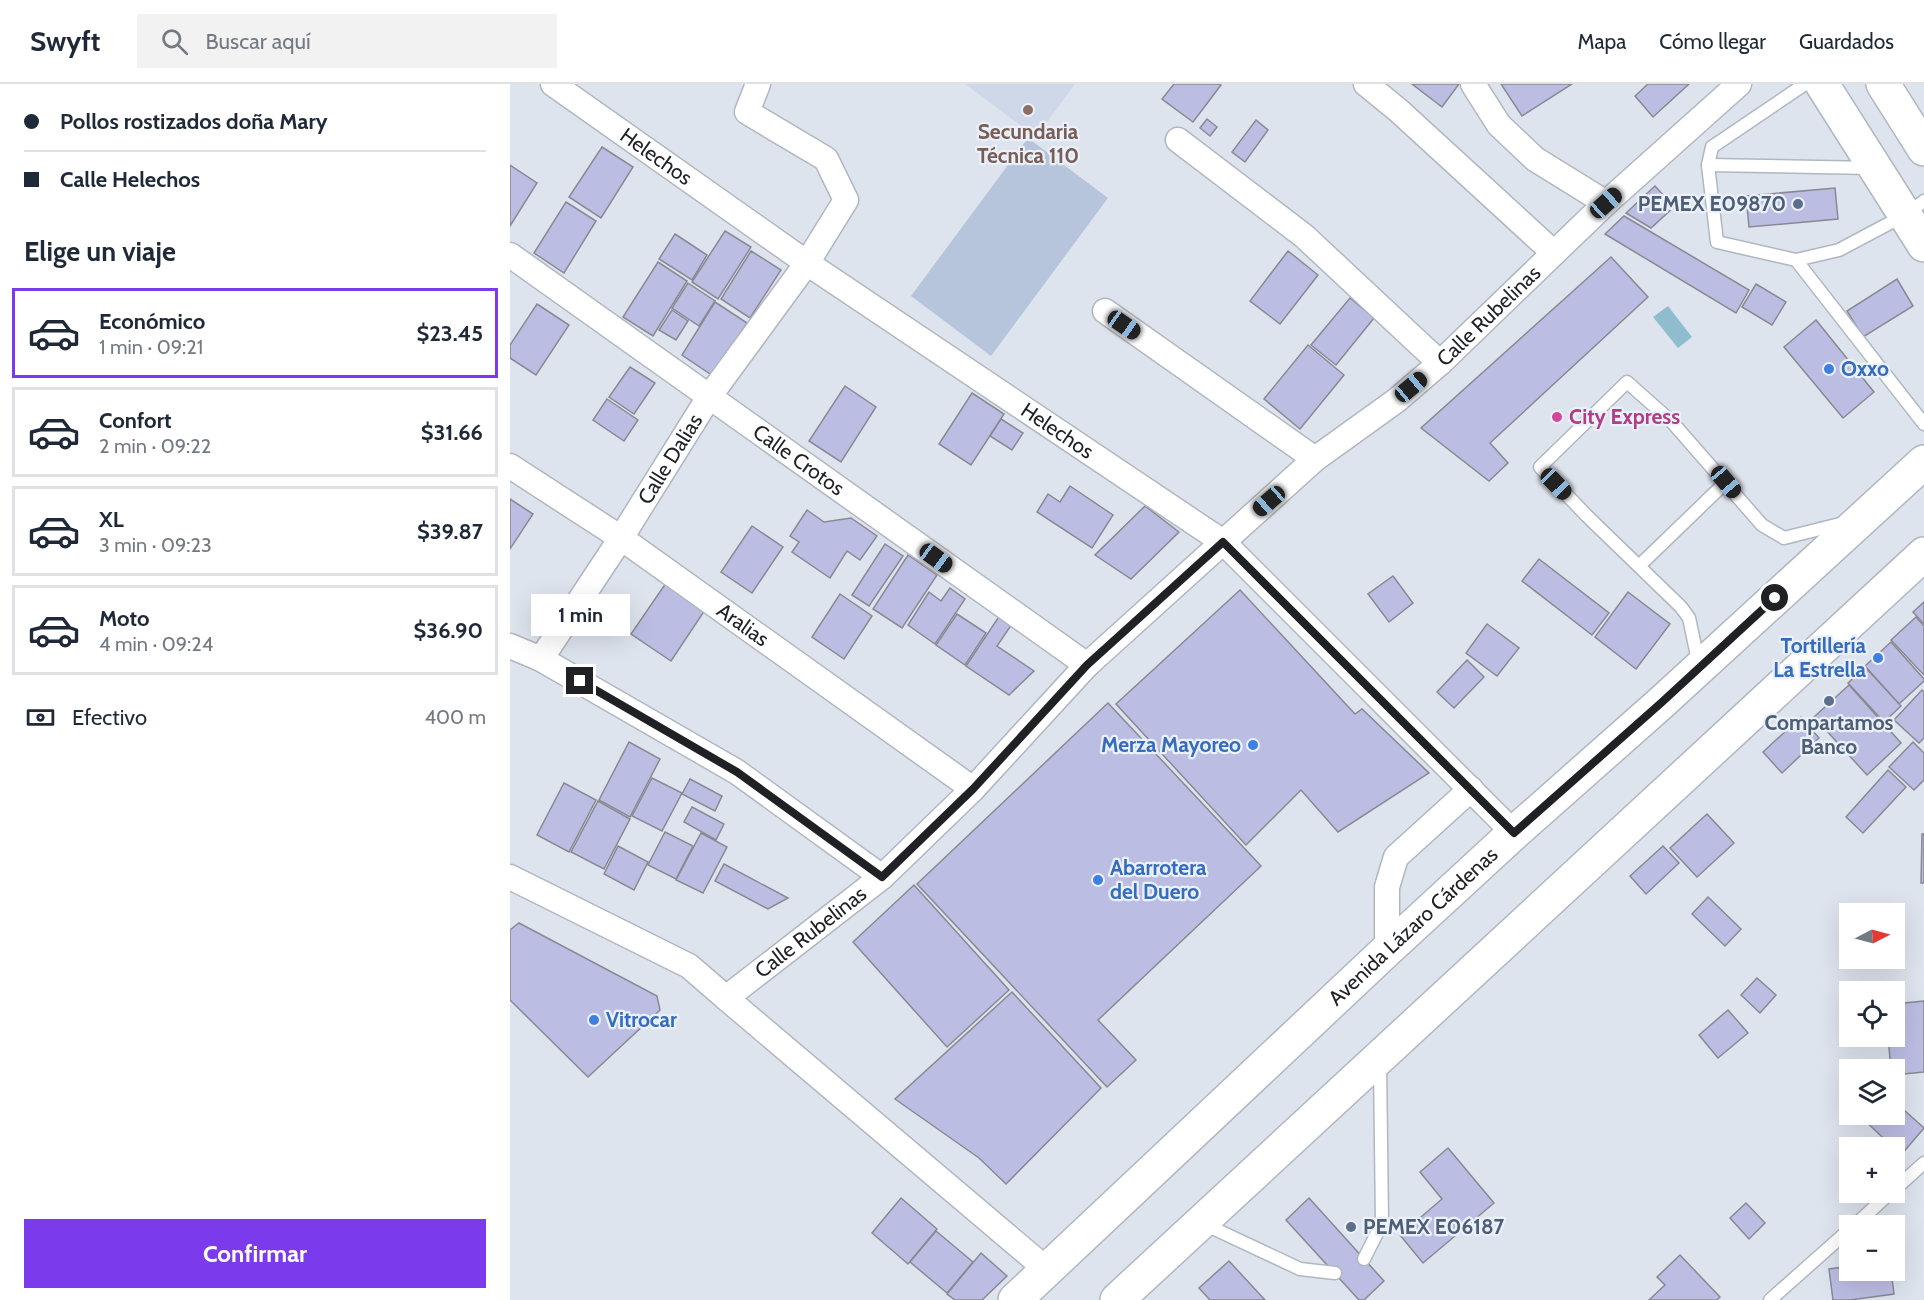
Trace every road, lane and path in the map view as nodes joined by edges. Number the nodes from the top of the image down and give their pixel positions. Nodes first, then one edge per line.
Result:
1 (552, 84) edge
2 (758, 84) edge
3 (1366, 84) edge
4 (1473, 84) edge
5 (1739, 84) edge
6 (1805, 84) edge
7 (1822, 84) edge
8 (1883, 84) edge
9 (1922, 139) edge
10 (1178, 140) dead end
11 (1708, 165) junction
12 (1876, 168) junction
13 (1606, 203) junction
14 (1915, 208) edge
15 (1924, 245) edge
16 (1554, 253) junction
17 (510, 255) edge
18 (1796, 260) junction
19 (807, 263) junction
20 (1105, 311) dead end
21 (1440, 363) junction
22 (710, 397) junction
23 (1924, 424) edge
24 (1316, 459) junction
25 (1924, 462) edge
26 (510, 466) edge
27 (1726, 482) junction
28 (1863, 518) junction
29 (621, 538) junction
30 (1223, 542) junction
31 (1924, 554) edge
32 (1639, 566) junction
33 (510, 646) edge
34 (541, 659) junction
35 (1087, 665) junction
36 (1699, 669) junction
37 (973, 789) junction
38 (1471, 789) junction
39 (1514, 833) junction
40 (510, 877) edge
41 (882, 877) junction
42 (1387, 950) junction
43 (726, 998) junction
44 (1380, 1057) junction
45 (1924, 1163) edge
46 (1905, 1180) edge
47 (1880, 1203) edge
48 (1866, 1215) edge
49 (1201, 1223) junction
50 (1839, 1239) edge
51 (1364, 1259) dead end
52 (1046, 1269) junction
53 (1335, 1273) dead end
54 (1015, 1300) edge
55 (1117, 1300) edge
56 (1770, 1300) edge

1 - 19 street, Helechos
2 - 19 street, Calle Dalias
3 - 16 street
4 - 13 street
5 - 13 street, Calle Rubelinas
6 - 11 lane
7 - 12 main road
8 - 9 main road
10 - 21 street
11 - 12 lane
11 - 18 lane
12 - 14 main road
13 - 16 street, Calle Rubelinas
14 - 15 main road
14 - 18 lane
16 - 21 street, Calle Rubelinas
17 - 22 street, Calle Crotos
18 - 23 lane
19 - 22 street, Calle Dalias
19 - 30 street, Helechos
20 - 24 street
21 - 24 street, Calle Rubelinas
22 - 29 street, Calle Dalias
22 - 35 street, Calle Crotos
24 - 30 street, Calle Rubelinas
25 - 28 main road, Avenida Lázaro Cárdenas
26 - 29 street, Aralias
27 - 28 lane
27 - 32 lane
27 - 32 lane
28 - 36 main road, Avenida Lázaro Cárdenas
29 - 34 street, Calle Dalias
29 - 37 street, Aralias
30 - 35 street, Calle Rubelinas
30 - 38 street, Helechos
31 - 44 main road
32 - 36 lane
33 - 34 street
34 - 41 street
35 - 37 street, Calle Rubelinas
36 - 39 main road, Avenida Lázaro Cárdenas
37 - 41 street, Calle Rubelinas
38 - 39 street, Helechos
38 - 42 street
39 - 42 main road, Avenida Lázaro Cárdenas
40 - 43 street
41 - 43 street, Calle Rubelinas
42 - 52 main road, Avenida Lázaro Cárdenas
43 - 52 street
44 - 49 main road
44 - 51 lane
45 - 46 lane
47 - 48 lane
49 - 53 lane
49 - 55 main road
50 - 56 lane
52 - 54 main road, Avenida Lázaro Cárdenas

